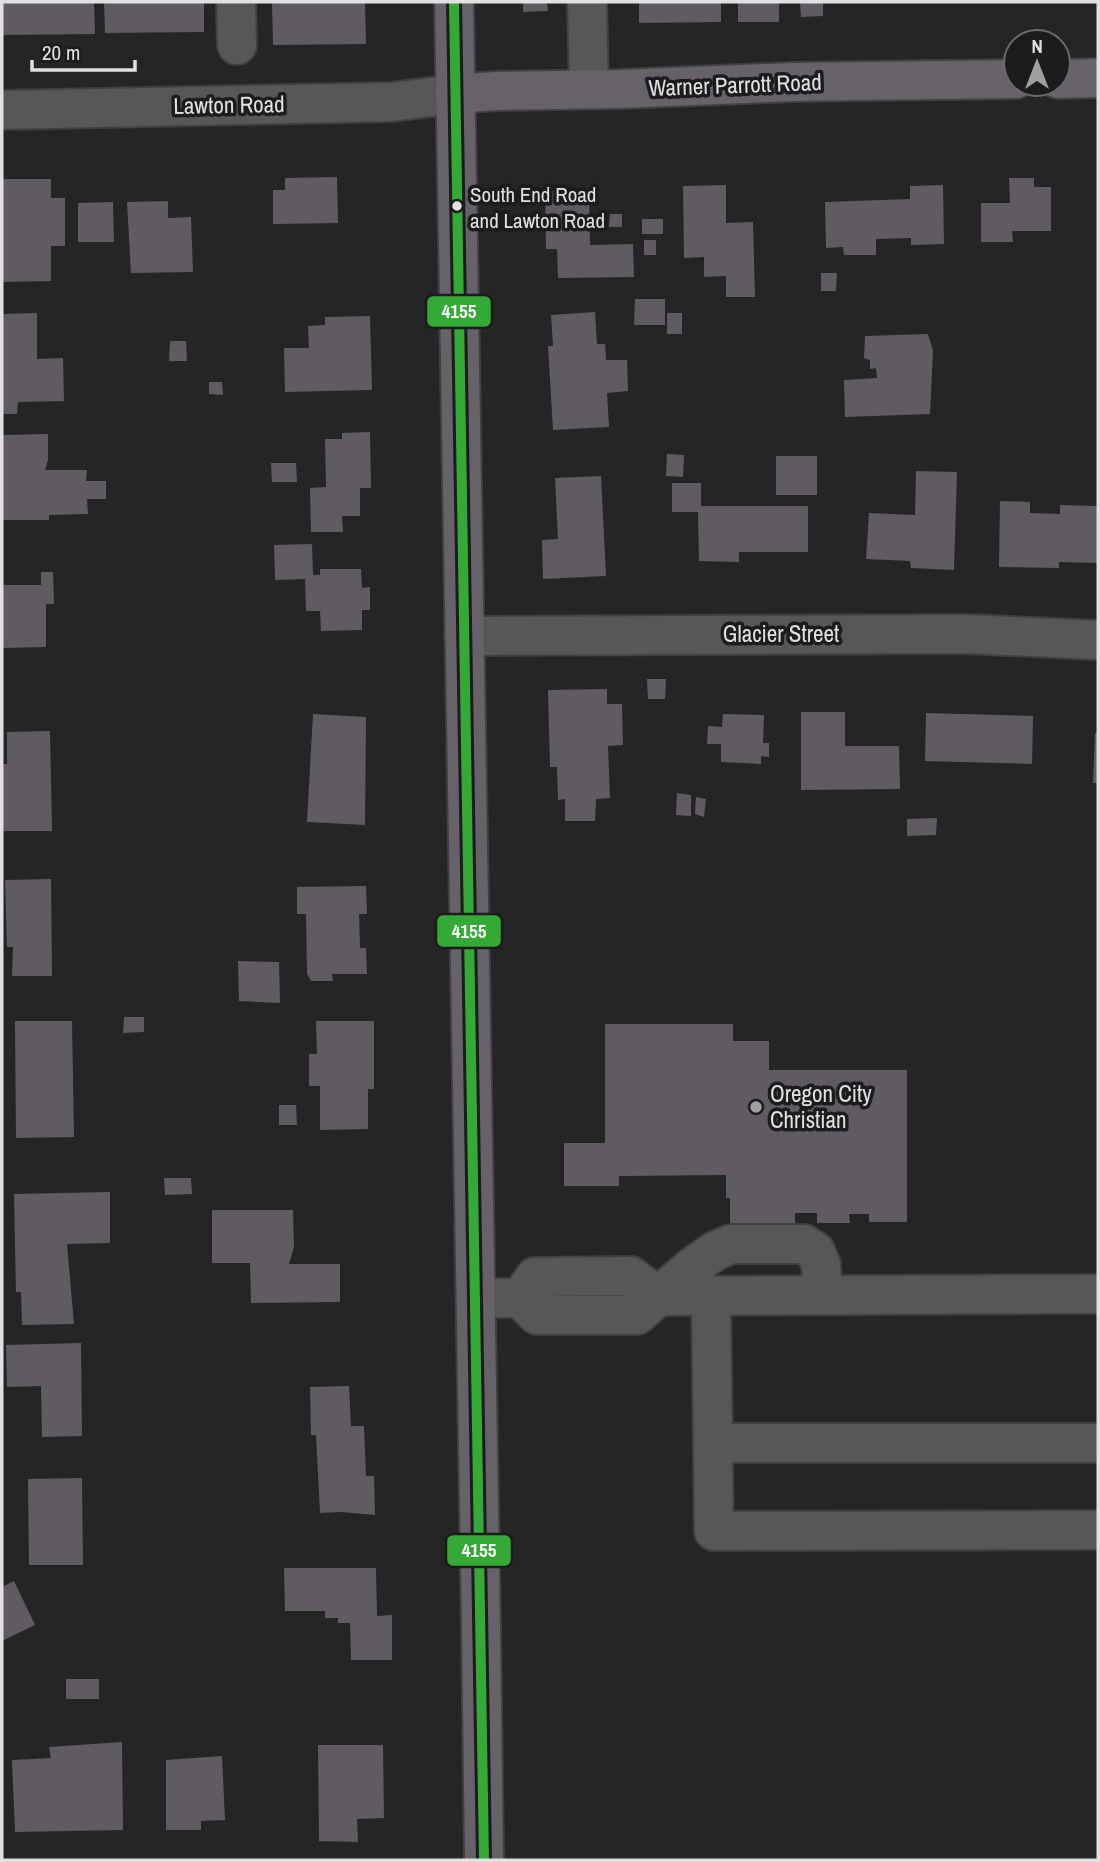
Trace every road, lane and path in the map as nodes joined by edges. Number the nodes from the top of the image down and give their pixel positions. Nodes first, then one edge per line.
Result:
1 (236, 2) edge
2 (454, 2) edge
3 (587, 2) edge
4 (237, 46) dead end
5 (1098, 78) edge
6 (1002, 79) edge
7 (1072, 79) edge
8 (589, 89) junction
9 (455, 94) junction
10 (2, 110) edge
11 (464, 636) junction
12 (1098, 640) edge
13 (1098, 1294) edge
14 (711, 1295) junction
15 (823, 1295) junction
16 (657, 1296) junction
17 (476, 1298) junction
18 (713, 1443) junction
19 (1098, 1443) edge
20 (1098, 1530) edge
21 (484, 1860) edge

1 - 4 street
2 - 9 main road
3 - 8 street
5 - 7 main road
6 - 8 main road, Warner Parrott Road
8 - 9 main road, Warner Parrott Road
9 - 10 street, Lawton Road
9 - 11 main road
11 - 12 street, Glacier Street
11 - 17 main road
13 - 15 street
14 - 15 street
14 - 16 street
14 - 18 street
15 - 16 street
16 - 17 street
17 - 21 main road
18 - 19 street
18 - 20 street

